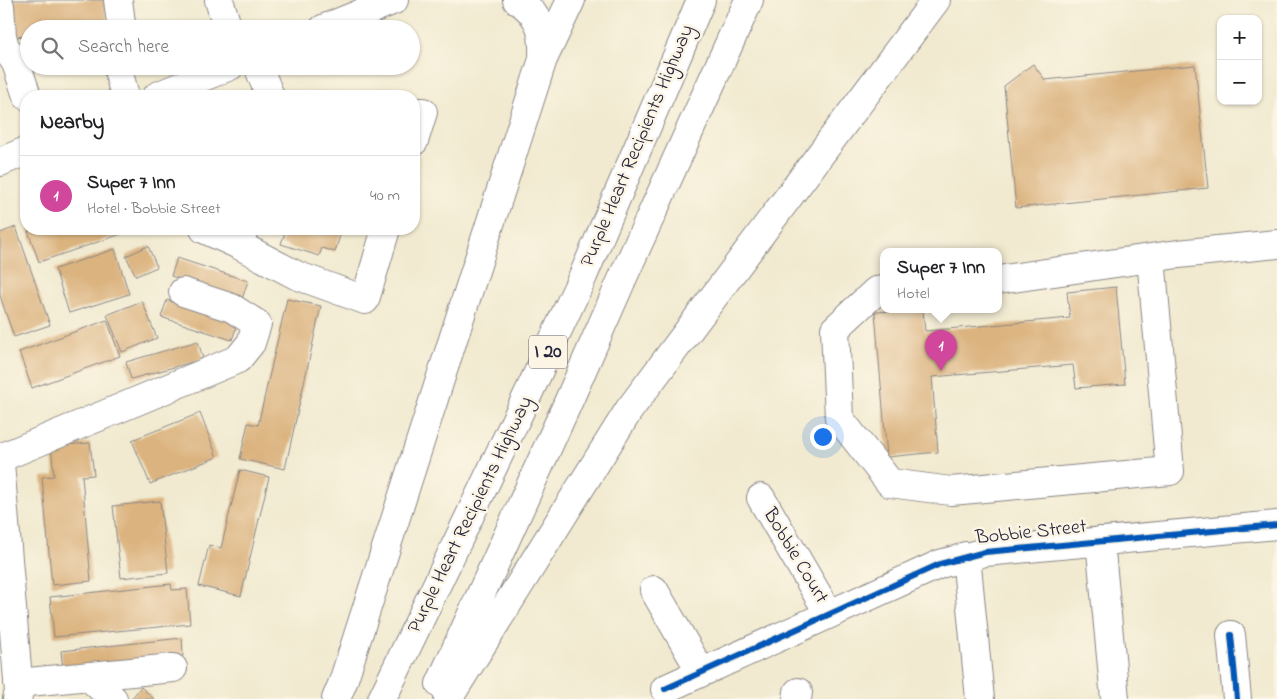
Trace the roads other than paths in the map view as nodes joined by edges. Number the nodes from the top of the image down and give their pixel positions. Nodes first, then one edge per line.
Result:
1 (118, 0) edge
2 (219, 0) edge
3 (394, 0) edge
4 (517, 0) edge
5 (571, 0) edge
6 (701, 0) edge
7 (749, 0) edge
8 (936, 0) edge
9 (0, 6) edge
10 (121, 20) edge
11 (225, 20) edge
12 (345, 20) edge
13 (543, 59) junction
14 (15, 63) edge
15 (119, 75) edge
16 (208, 75) edge
17 (262, 75) edge
18 (25, 90) edge
19 (123, 90) edge
20 (172, 90) edge
21 (268, 90) edge
22 (20, 154) edge
23 (0, 162) edge
24 (384, 235) edge
25 (242, 237) edge
26 (1277, 244) edge
27 (1151, 258) junction
28 (1002, 279) edge
29 (880, 290) edge
30 (183, 292) dead end
31 (0, 468) edge
32 (761, 498) dead end
33 (1277, 525) edge
34 (1100, 541) junction
35 (966, 556) junction
36 (654, 590) dead end
37 (830, 614) junction
38 (1231, 635) dead end
39 (173, 668) dead end
40 (701, 672) junction
41 (89, 677) junction
42 (665, 689) dead end
43 (18, 691) edge
44 (113, 699) edge
45 (336, 699) edge
46 (382, 699) edge
47 (433, 699) edge
48 (448, 699) edge
49 (980, 699) edge
50 (1114, 699) edge
51 (1237, 699) edge

1 - 10 main road
2 - 11 main road
3 - 12 main road
4 - 13 main road
5 - 13 main road
6 - 46 main road, Purple Heart Recipients Highway / I 20
7 - 47 main road, Purple Heart Recipients Highway / I 20
8 - 48 main road
9 - 14 main road
13 - 45 main road
14 - 18 main road
15 - 19 main road
16 - 20 main road
17 - 21 main road
22 - 23 main road
24 - 25 main road
26 - 27 main road
27 - 28 main road
27 - 29 main road
30 - 31 main road
31 - 43 main road
32 - 37 main road, Bobbie Court
33 - 34 main road, Bobbie Street
34 - 35 main road, Bobbie Street
34 - 50 main road
35 - 37 main road, Bobbie Street
35 - 49 main road
36 - 40 main road
37 - 40 main road, Bobbie Street
38 - 51 main road
39 - 41 main road
40 - 42 main road, Bobbie Street
41 - 43 main road
41 - 44 main road

